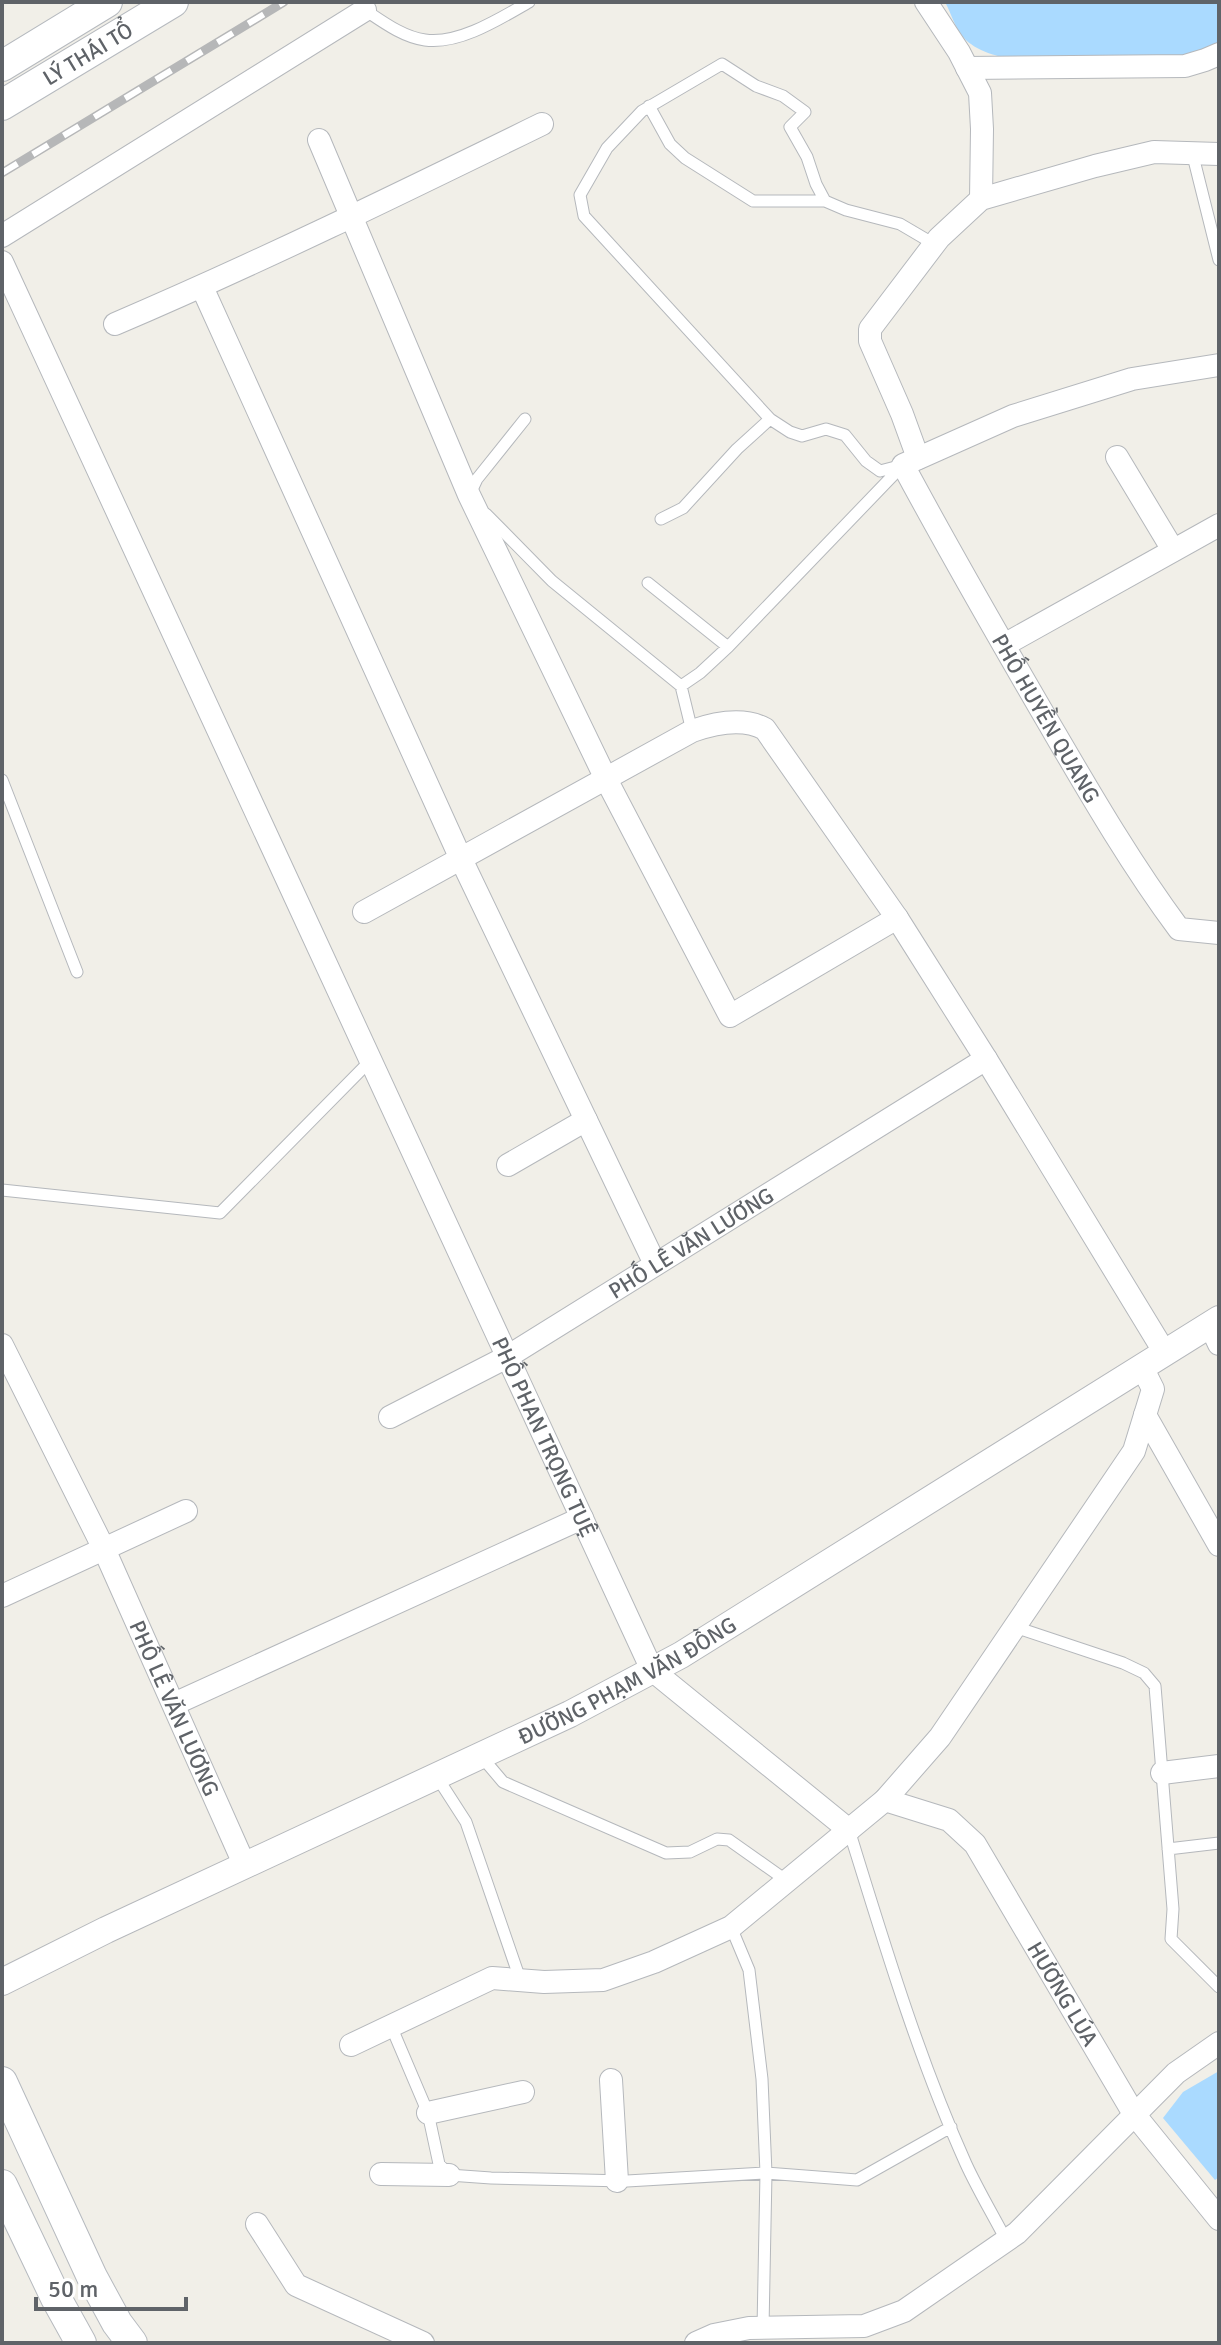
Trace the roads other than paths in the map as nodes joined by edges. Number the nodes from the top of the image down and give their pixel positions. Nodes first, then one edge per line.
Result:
1 (107, 2) edge
2 (173, 2) edge
3 (529, 2) edge
4 (926, 2) edge
5 (365, 10) joint
6 (1219, 54) edge
7 (2, 66) edge
8 (967, 68) junction
9 (2, 105) edge
10 (649, 106) junction
11 (542, 124) dead end
12 (319, 140) dead end
13 (1192, 152) junction
14 (1219, 154) edge
15 (981, 199) junction
16 (825, 201) junction
17 (352, 217) junction
18 (2, 236) edge
19 (934, 244) junction
20 (1219, 260) edge
21 (2, 262) edge
22 (202, 287) junction
23 (115, 324) dead end
24 (1219, 365) edge
25 (525, 419) dead end
26 (770, 419) junction
27 (1117, 457) dead end
28 (910, 461) junction
29 (469, 495) junction
30 (661, 519) dead end
31 (1219, 525) edge
32 (1173, 550) junction
33 (648, 583) dead end
34 (1004, 645) junction
35 (728, 647) junction
36 (681, 686) junction
37 (692, 731) junction
38 (606, 779) junction
39 (2, 780) edge
40 (461, 859) junction
41 (364, 912) dead end
42 (897, 918) junction
43 (1219, 933) edge
44 (77, 972) dead end
45 (986, 1059) junction
46 (370, 1061) junction
47 (586, 1120) junction
48 (508, 1165) dead end
49 (2, 1190) edge
50 (655, 1264) junction
51 (1216, 1329) edge
52 (2, 1345) edge
53 (507, 1357) junction
54 (1154, 1360) junction
55 (1145, 1415) junction
56 (390, 1417) dead end
57 (186, 1511) dead end
58 (582, 1518) junction
59 (1219, 1545) edge
60 (104, 1549) junction
61 (2, 1596) edge
62 (1015, 1627) junction
63 (652, 1670) junction
64 (174, 1704) junction
65 (480, 1756) junction
66 (1219, 1766) edge
67 (1162, 1773) junction
68 (437, 1776) junction
69 (885, 1800) junction
70 (849, 1830) junction
71 (1219, 1843) edge
72 (1168, 1849) junction
73 (245, 1866) junction
74 (787, 1881) junction
75 (731, 1927) junction
76 (520, 1979) junction
77 (2, 1982) edge
78 (1219, 1987) edge
79 (391, 2026) junction
80 (1219, 2043) edge
81 (351, 2045) dead end
82 (611, 2080) dead end
83 (2, 2082) edge
84 (523, 2092) dead end
85 (428, 2113) junction
86 (1134, 2114) junction
87 (951, 2127) junction
88 (766, 2173) junction
89 (381, 2174) dead end
90 (449, 2175) junction
91 (617, 2181) junction
92 (2, 2185) edge
93 (1212, 2198) edge
94 (1219, 2219) edge
95 (66, 2224) junction
96 (257, 2224) dead end
97 (1006, 2240) junction
98 (29, 2241) junction
99 (763, 2328) junction
100 (789, 2335) edge
101 (81, 2343) edge
102 (132, 2343) edge
103 (423, 2343) edge
104 (696, 2343) edge

1 - 7 main road, LÝ THÁI TỔ
2 - 9 main road, LÝ THÁI TỔ
3 - 5 lane
4 - 8 street
5 - 18 street
6 - 8 street
8 - 15 street
10 - 16 lane
10 - 16 lane
10 - 26 lane
11 - 17 street
12 - 17 street
13 - 14 street
13 - 15 street
13 - 20 lane
15 - 19 street
16 - 19 lane
17 - 22 street
17 - 29 street
19 - 28 street, PHỐ HUYỀN QUANG
21 - 46 street, PHỐ PHAN TRỌNG TUỆ
22 - 23 street
22 - 40 street
24 - 28 street
25 - 29 lane
26 - 28 lane
26 - 30 lane
27 - 32 street
28 - 34 street, PHỐ HUYỀN QUANG
28 - 35 lane
29 - 36 lane
29 - 38 street
31 - 32 street
32 - 34 street
33 - 35 lane
34 - 43 street, PHỐ HUYỀN QUANG
35 - 36 lane
36 - 37 lane
37 - 38 street
37 - 42 street
38 - 40 street
38 - 42 street
39 - 44 lane
40 - 41 street
40 - 47 street
42 - 45 street
45 - 50 street, PHỐ LÊ VĂN LƯƠNG
45 - 54 street
46 - 49 lane
46 - 53 street, PHỐ PHAN TRỌNG TUỆ
47 - 48 street
47 - 50 street
50 - 53 street, PHỐ LÊ VĂN LƯƠNG
51 - 54 street, ĐƯỜNG PHẠM VĂN ĐỒNG
52 - 60 street, PHỐ LÊ VĂN LƯƠNG
53 - 56 street, PHỐ LÊ VĂN LƯƠNG
53 - 58 street, PHỐ PHAN TRỌNG TUỆ
54 - 55 street
54 - 63 street, ĐƯỜNG PHẠM VĂN ĐỒNG
55 - 59 street
55 - 62 street
57 - 60 street
58 - 63 street, PHỐ PHAN TRỌNG TUỆ
58 - 64 street
60 - 61 street
60 - 64 street, PHỐ LÊ VĂN LƯƠNG
62 - 67 lane
62 - 69 street
63 - 65 street, ĐƯỜNG PHẠM VĂN ĐỒNG
63 - 70 street
64 - 73 street, PHỐ LÊ VĂN LƯƠNG
65 - 68 street, ĐƯỜNG PHẠM VĂN ĐỒNG
65 - 74 lane
66 - 67 street
67 - 72 lane
68 - 73 street, ĐƯỜNG PHẠM VĂN ĐỒNG
68 - 76 lane
69 - 70 street
69 - 86 street, HƯƠNG LÚA
70 - 74 street
70 - 87 lane
71 - 72 lane
72 - 78 lane
73 - 77 street, ĐƯỜNG PHẠM VĂN ĐỒNG
74 - 75 street
75 - 76 street
75 - 88 lane
76 - 79 street
79 - 81 street
79 - 85 lane
80 - 86 street
82 - 91 street
83 - 95 main road
84 - 85 street
85 - 90 lane
86 - 93 street, HƯƠNG LÚA
86 - 97 street
87 - 88 lane
87 - 97 lane
88 - 91 lane
88 - 99 lane
89 - 90 street
90 - 91 lane
92 - 98 main road
93 - 94 street, HƯƠNG LÚA
95 - 98 main road
95 - 102 main road
96 - 103 street
97 - 100 street
98 - 101 main road
99 - 100 street
99 - 104 street

